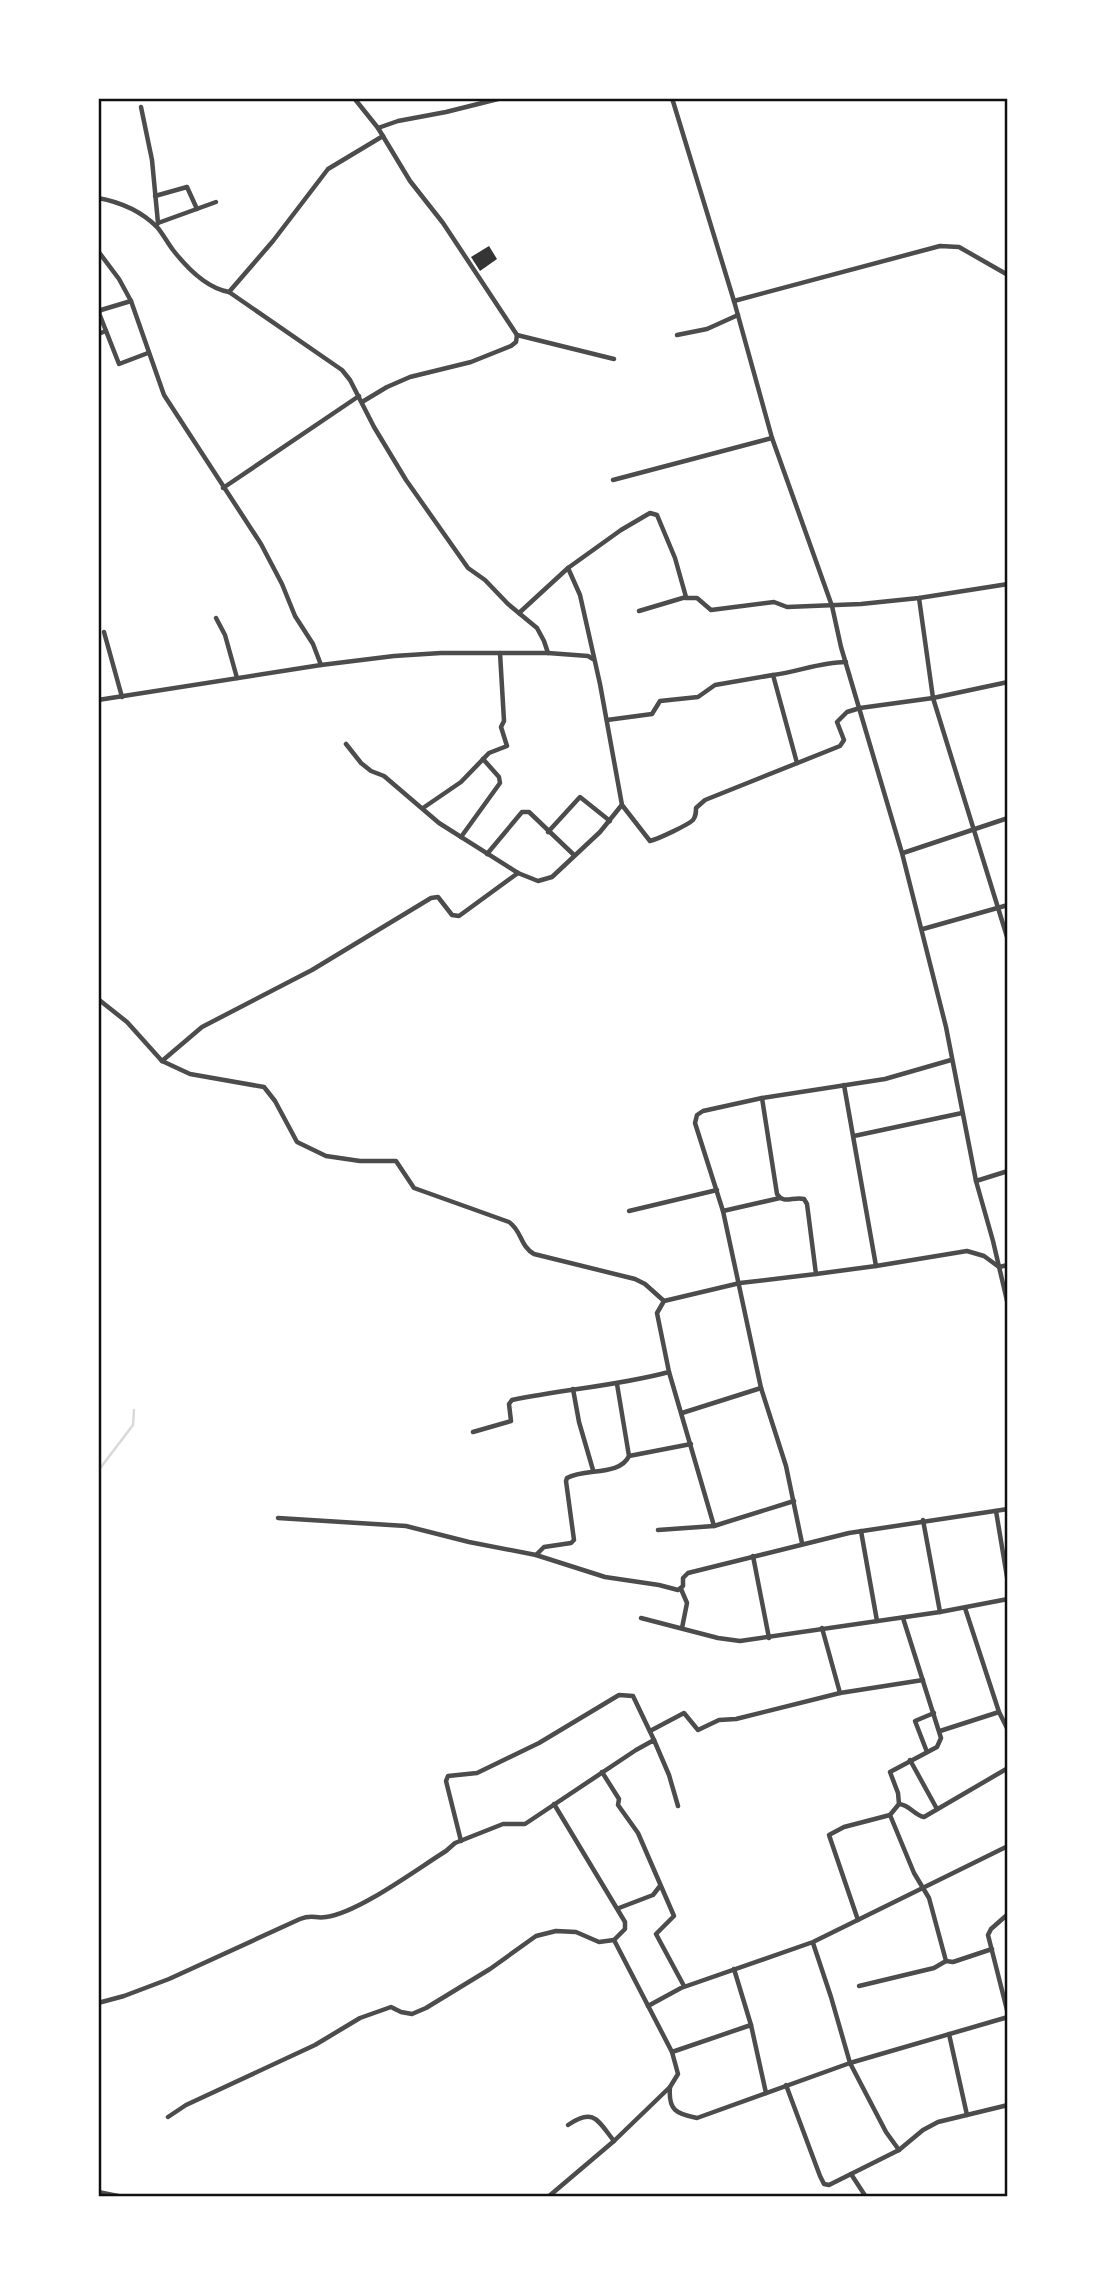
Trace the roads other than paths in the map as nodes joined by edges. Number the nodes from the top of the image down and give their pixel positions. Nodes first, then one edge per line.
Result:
1 (354, 98) edge
2 (502, 98) edge
3 (673, 98) edge
4 (141, 107) dead end
5 (378, 128) junction
6 (383, 136) junction
7 (155, 196) junction
8 (98, 198) edge
9 (216, 202) dead end
10 (197, 209) junction
11 (157, 224) junction
12 (98, 251) edge
13 (1008, 275) edge
14 (229, 292) junction
15 (131, 301) junction
16 (734, 301) junction
17 (99, 311) edge
18 (738, 315) junction
19 (106, 331) junction
20 (98, 334) edge
21 (517, 335) junction
22 (677, 335) dead end
23 (148, 353) junction
24 (614, 359) dead end
25 (359, 396) junction
26 (362, 402) junction
27 (772, 438) junction
28 (613, 480) dead end
29 (223, 488) junction
30 (568, 568) junction
31 (1008, 584) edge
32 (685, 598) junction
33 (919, 598) junction
34 (832, 606) junction
35 (639, 611) dead end
36 (519, 612) junction
37 (216, 618) dead end
38 (1008, 620) edge
39 (104, 632) dead end
40 (500, 653) junction
41 (548, 653) junction
42 (593, 659) junction
43 (846, 662) junction
44 (321, 665) junction
45 (773, 674) junction
46 (237, 678) junction
47 (1008, 682) edge
48 (122, 697) junction
49 (933, 698) junction
50 (98, 700) edge
51 (860, 708) junction
52 (607, 720) junction
53 (346, 744) dead end
54 (483, 759) junction
55 (797, 763) junction
56 (622, 805) junction
57 (423, 808) junction
58 (1008, 818) edge
59 (610, 821) junction
60 (974, 830) junction
61 (548, 832) junction
62 (460, 837) junction
63 (902, 853) junction
64 (487, 854) junction
65 (574, 855) junction
66 (518, 873) junction
67 (1008, 905) edge
68 (998, 908) junction
69 (923, 929) junction
70 (1008, 940) edge
71 (98, 999) edge
72 (951, 1060) junction
73 (162, 1061) junction
74 (844, 1085) junction
75 (762, 1098) junction
76 (962, 1113) junction
77 (854, 1136) junction
78 (1008, 1171) edge
79 (976, 1181) junction
80 (717, 1190) junction
81 (780, 1198) junction
82 (629, 1211) dead end
83 (723, 1211) junction
84 (1008, 1265) edge
85 (876, 1266) junction
86 (999, 1267) junction
87 (816, 1274) junction
88 (740, 1283) junction
89 (664, 1301) junction
90 (1008, 1305) edge
91 (669, 1372) junction
92 (617, 1384) junction
93 (573, 1388) junction
94 (761, 1388) junction
95 (682, 1413) junction
96 (473, 1432) dead end
97 (691, 1444) junction
98 (629, 1455) junction
99 (593, 1470) junction
100 (794, 1502) junction
101 (1008, 1509) edge
102 (996, 1511) junction
103 (278, 1517) dead end
104 (923, 1520) junction
105 (714, 1526) junction
106 (658, 1530) dead end
107 (861, 1531) junction
108 (803, 1543) junction
109 (536, 1555) junction
110 (753, 1556) junction
111 (1008, 1583) edge
112 (681, 1589) junction
113 (1008, 1599) edge
114 (965, 1608) junction
115 (940, 1612) junction
116 (641, 1618) dead end
117 (903, 1618) junction
118 (877, 1621) junction
119 (682, 1628) junction
120 (822, 1628) junction
121 (769, 1638) junction
122 (923, 1680) junction
123 (839, 1693) junction
124 (999, 1712) junction
125 (934, 1713) junction
126 (1008, 1730) edge
127 (650, 1731) junction
128 (940, 1731) junction
129 (654, 1740) junction
130 (927, 1752) junction
131 (910, 1760) junction
132 (1008, 1768) edge
133 (602, 1772) junction
134 (554, 1804) junction
135 (899, 1804) junction
136 (678, 1806) dead end
137 (937, 1809) junction
138 (890, 1815) junction
139 (461, 1841) junction
140 (1008, 1846) edge
141 (661, 1885) junction
142 (923, 1888) junction
143 (619, 1908) junction
144 (1008, 1914) edge
145 (858, 1920) junction
146 (614, 1940) junction
147 (813, 1942) junction
148 (992, 1949) junction
149 (947, 1961) junction
150 (734, 1969) junction
151 (684, 1986) junction
152 (859, 1986) dead end
153 (98, 2003) edge
154 (648, 2006) junction
155 (1008, 2015) edge
156 (751, 2025) junction
157 (948, 2034) junction
158 (672, 2052) junction
159 (850, 2063) junction
160 (786, 2085) junction
161 (670, 2087) junction
162 (765, 2093) junction
163 (1008, 2105) edge
164 (967, 2115) junction
165 (168, 2117) dead end
166 (568, 2125) dead end
167 (614, 2141) junction
168 (899, 2150) junction
169 (851, 2174) junction
170 (98, 2192) edge
171 (123, 2197) edge
172 (548, 2197) edge
173 (866, 2197) edge

1 - 5 street
2 - 5 street
3 - 16 street
4 - 7 street
5 - 6 street
6 - 14 street
6 - 21 street
7 - 10 street
7 - 11 street
8 - 11 street
9 - 10 street
10 - 11 street
11 - 14 street
12 - 15 street
13 - 16 street
14 - 25 street
15 - 17 street
15 - 23 street
16 - 18 street
17 - 19 street
18 - 22 street
18 - 27 street
19 - 20 street
19 - 23 street
21 - 24 street
21 - 26 street
23 - 29 street
25 - 26 street
25 - 29 street
26 - 36 street
27 - 28 street
27 - 34 street
29 - 44 street
30 - 32 street
30 - 36 street
30 - 42 street
31 - 33 street
31 - 38 street
32 - 34 street
32 - 35 street
33 - 34 street
33 - 49 street
34 - 43 street
36 - 41 street
37 - 46 street
39 - 48 street
40 - 41 street
40 - 44 street
40 - 54 street
41 - 42 street
42 - 52 street
43 - 45 street
43 - 51 street
44 - 46 street
45 - 52 street
45 - 55 street
46 - 48 street
47 - 49 street
48 - 50 street
49 - 51 street
49 - 60 street
51 - 55 street
51 - 63 street
52 - 56 street
53 - 57 street
54 - 57 street
54 - 62 street
55 - 56 street
56 - 59 street
57 - 62 street
58 - 60 street
59 - 61 street
59 - 65 street
60 - 63 street
60 - 68 street
61 - 64 street
61 - 65 street
62 - 64 street
63 - 69 street
64 - 66 street
65 - 66 street
66 - 73 street
67 - 68 street
68 - 69 street
68 - 70 street
69 - 72 street
71 - 73 street
72 - 74 street
72 - 76 street
73 - 89 street
74 - 75 street
74 - 77 street
75 - 80 street
75 - 81 street
76 - 77 street
76 - 79 street
77 - 85 street
78 - 79 street
79 - 86 street
80 - 82 street
80 - 83 street
81 - 83 street
81 - 87 street
83 - 88 street
84 - 86 street
85 - 86 street
85 - 87 street
86 - 90 street
87 - 88 street
88 - 89 street
88 - 94 street
89 - 91 street
91 - 92 street
91 - 95 street
92 - 93 street
92 - 98 street
93 - 96 street
93 - 99 street
94 - 95 street
94 - 100 street
95 - 97 street
97 - 98 street
97 - 105 street
98 - 99 street
99 - 109 street
100 - 105 street
100 - 108 street
101 - 102 street
102 - 104 street
102 - 111 street
103 - 109 street
104 - 107 street
104 - 115 street
105 - 106 street
107 - 108 street
107 - 118 street
108 - 110 street
109 - 112 street
110 - 112 street
110 - 121 street
112 - 119 street
113 - 114 street
114 - 115 street
114 - 124 street
115 - 117 street
116 - 119 street
117 - 118 street
117 - 122 street
118 - 120 street
119 - 121 street
120 - 121 street
120 - 123 street
122 - 123 street
122 - 125 street
123 - 127 street
124 - 126 street
124 - 128 street
125 - 128 street
125 - 130 street
127 - 129 street
127 - 139 street
128 - 130 street
129 - 133 street
129 - 136 street
130 - 131 street
131 - 135 street
131 - 137 street
132 - 137 street
133 - 134 street
133 - 141 street
134 - 139 street
134 - 143 street
135 - 137 street
135 - 138 street
138 - 142 street
138 - 145 street
139 - 153 street
140 - 142 street
141 - 143 street
141 - 151 street
142 - 145 street
142 - 149 street
143 - 146 street
144 - 148 street
145 - 147 street
146 - 154 street
146 - 165 street
147 - 150 street
147 - 159 street
148 - 149 street
148 - 155 street
149 - 152 street
150 - 151 street
150 - 156 street
151 - 154 street
154 - 158 street
155 - 157 street
156 - 158 street
156 - 162 street
157 - 159 street
157 - 164 street
158 - 161 street
159 - 160 street
159 - 168 street
160 - 162 street
160 - 169 street
161 - 162 street
161 - 167 street
163 - 164 street
164 - 168 street
166 - 167 street
167 - 172 street
168 - 169 street
169 - 173 street
170 - 171 street

